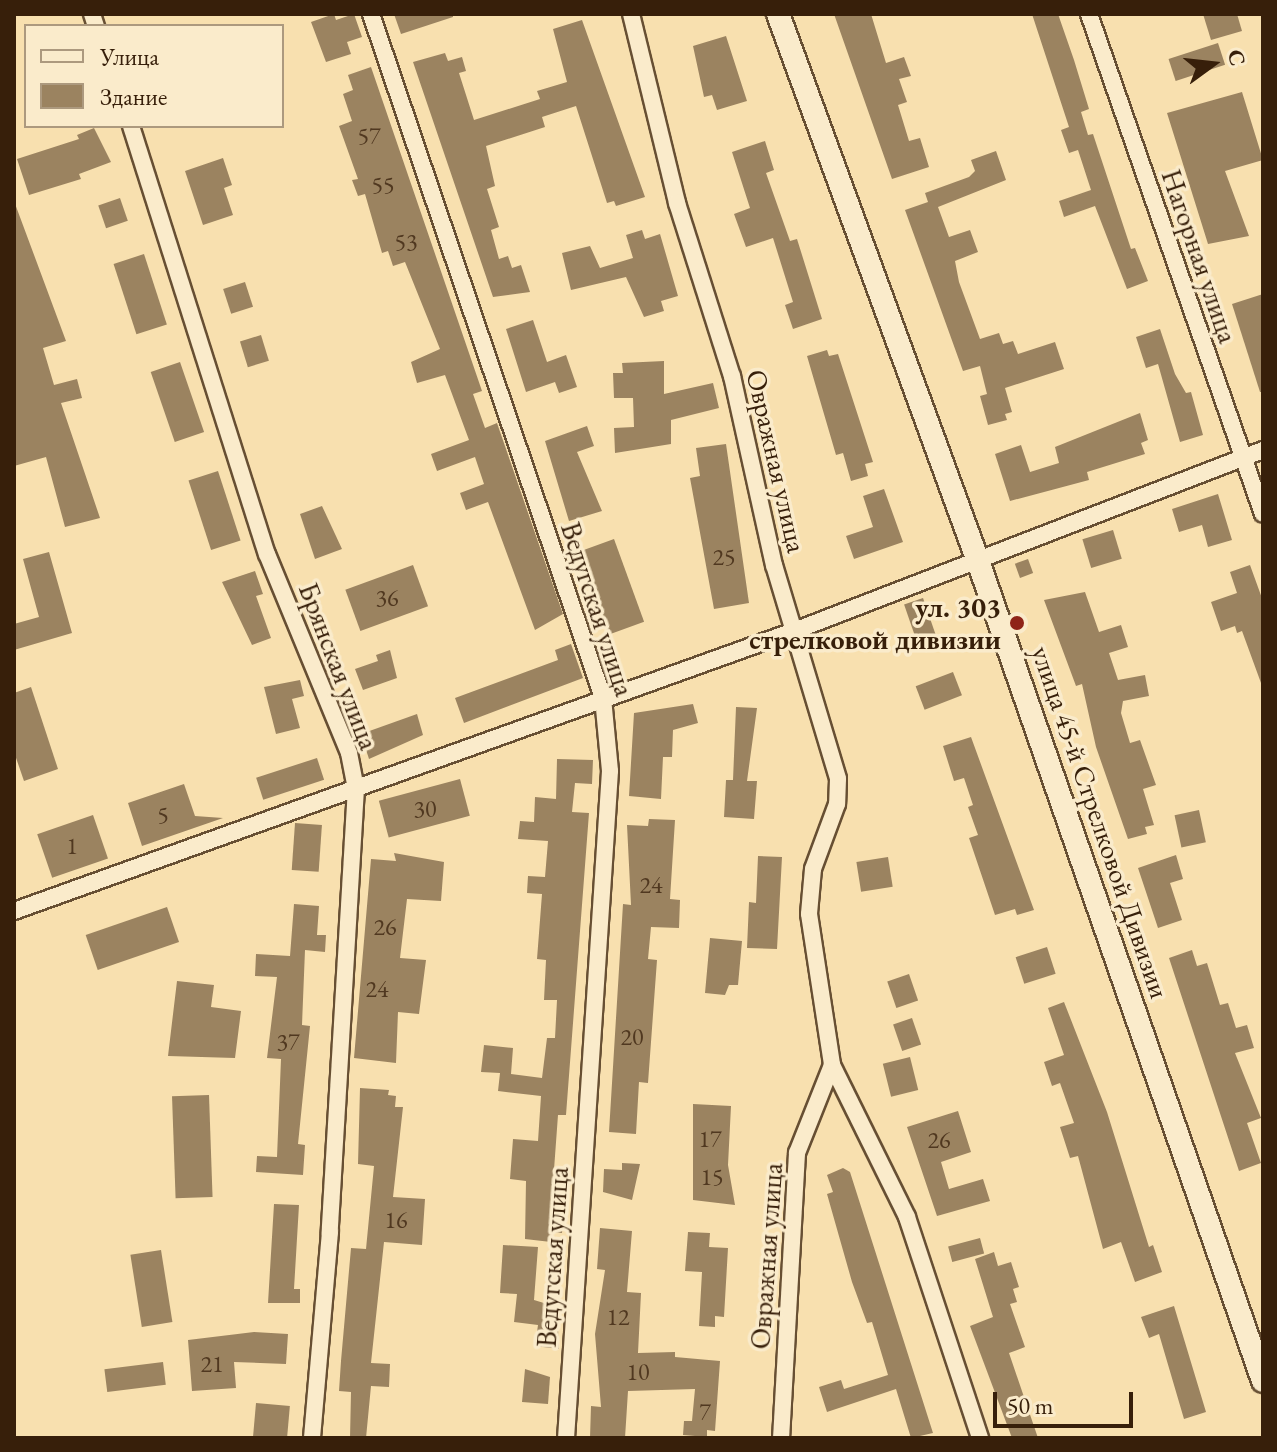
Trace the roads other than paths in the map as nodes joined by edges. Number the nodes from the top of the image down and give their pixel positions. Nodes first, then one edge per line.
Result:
1 (371, 14) edge
2 (631, 14) edge
3 (778, 14) edge
4 (1089, 14) edge
5 (132, 128) edge
6 (1263, 450) edge
7 (1243, 458) junction
8 (1263, 514) edge
9 (978, 561) junction
10 (794, 631) junction
11 (603, 698) junction
12 (356, 788) junction
13 (14, 911) edge
14 (832, 1065) junction
15 (1263, 1381) edge
16 (312, 1438) edge
17 (566, 1438) edge
18 (781, 1438) edge
19 (980, 1438) edge

1 - 11 street, Ведугская улица
2 - 10 street, Овражная улица
3 - 9 main road, улица 45-й Стрелковой Дивизии
4 - 7 street, Нагорная улица
5 - 12 street, Брянская улица
6 - 7 street
7 - 8 street, Нагорная улица
7 - 9 street
9 - 10 street
9 - 15 main road, улица 45-й Стрелковой Дивизии
10 - 11 street
10 - 14 street, Овражная улица
11 - 12 street
11 - 17 street, Ведугская улица
12 - 13 street
12 - 16 street, Брянская улица
14 - 18 street, Овражная улица
14 - 19 street

